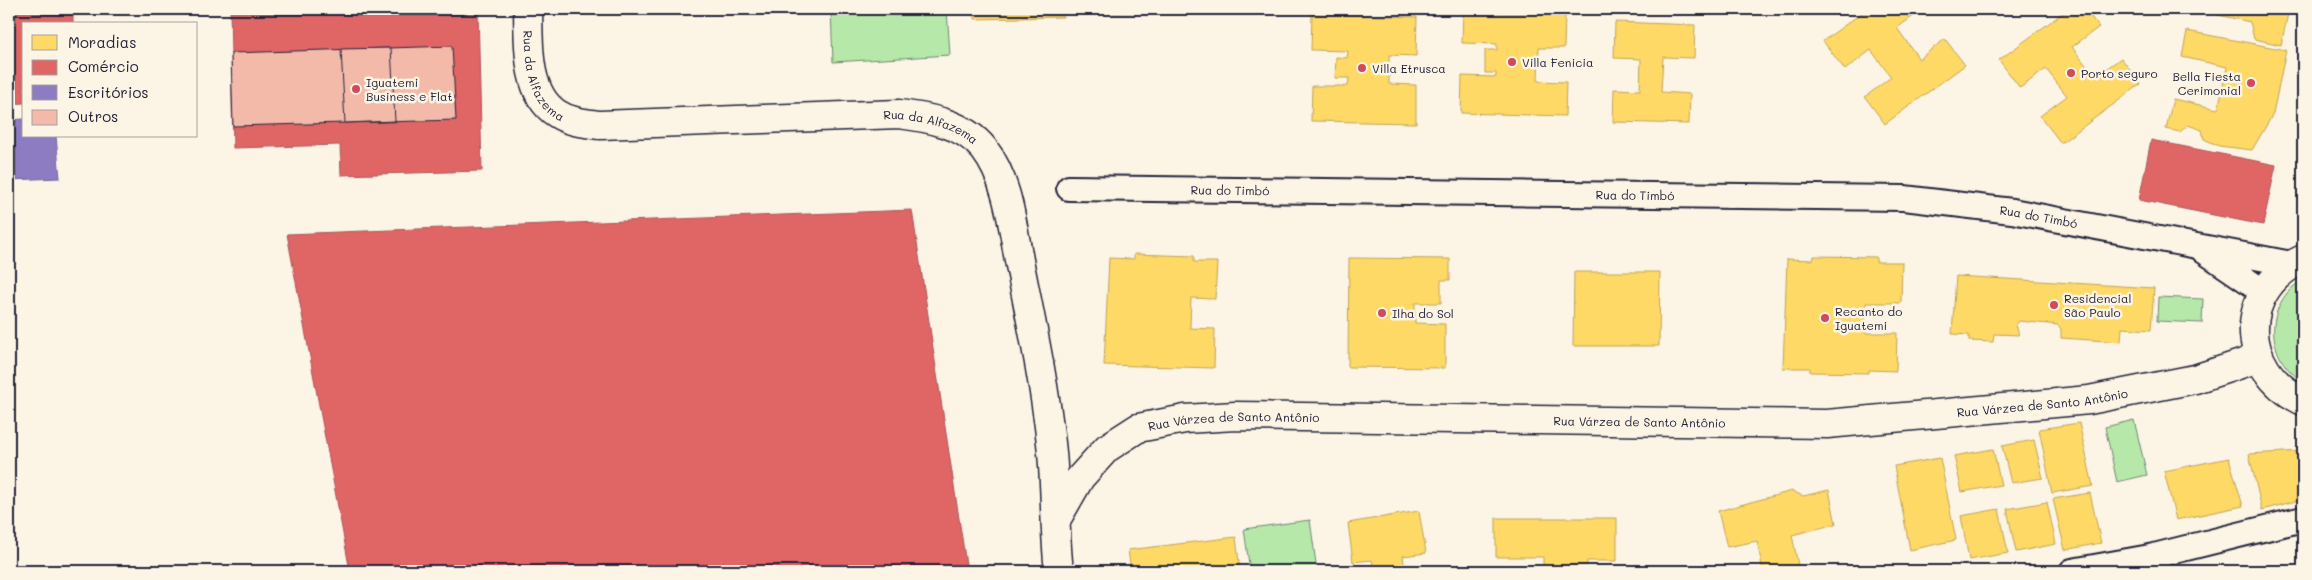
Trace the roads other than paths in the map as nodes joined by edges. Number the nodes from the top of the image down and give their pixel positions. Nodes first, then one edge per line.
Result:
1 (528, 9) edge
2 (1069, 188) dead end
3 (2196, 246) junction
4 (2298, 261) edge
5 (2264, 292) junction
6 (2259, 358) junction
7 (2303, 401) edge
8 (2303, 519) edge
9 (1056, 520) junction
10 (1059, 571) edge
11 (2072, 571) edge

1 - 9 street, Rua da Alfazema
2 - 3 street, Rua do Timbó
3 - 4 street, Rua do Timbó
3 - 5 street, Rua do Timbó
4 - 5 street
5 - 6 street
6 - 7 street
6 - 9 street, Rua Várzea de Santo Antônio
8 - 11 street
9 - 10 street, Rua da Alfazema

